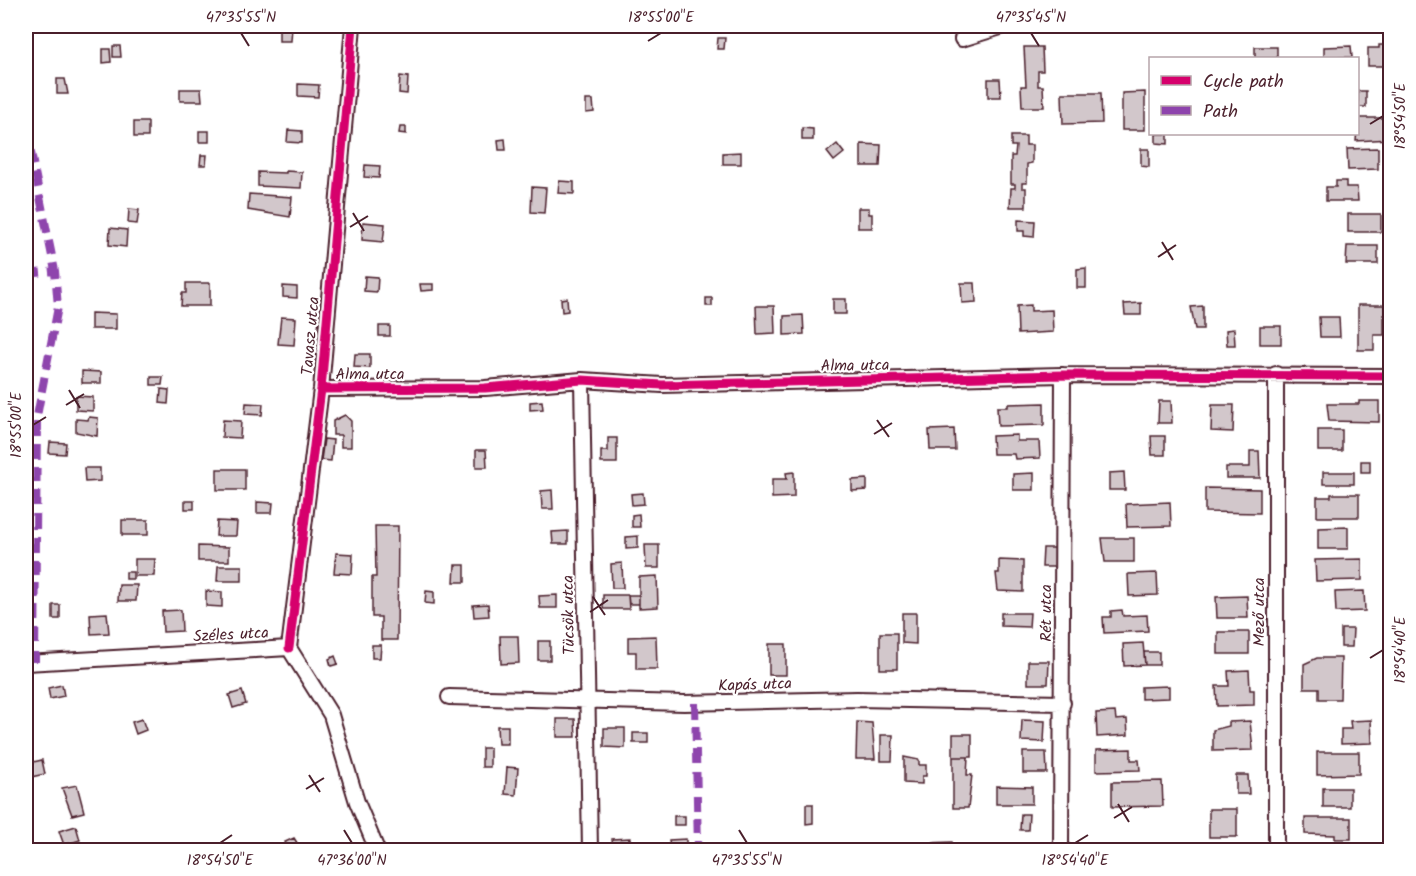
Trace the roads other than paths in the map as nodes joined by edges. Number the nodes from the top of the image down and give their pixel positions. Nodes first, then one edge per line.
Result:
1 (353, 26) edge
2 (1004, 26) edge
3 (962, 39) dead end
4 (1276, 374) junction
5 (1063, 375) junction
6 (1390, 376) edge
7 (582, 380) junction
8 (321, 389) junction
9 (289, 648) junction
10 (26, 663) edge
11 (449, 697) dead end
12 (587, 702) junction
13 (1063, 703) junction
14 (377, 850) edge
15 (590, 850) edge
16 (1061, 850) edge
17 (1276, 850) edge

1 - 8 street, Tavasz utca
2 - 3 street
4 - 5 street, Alma utca
4 - 6 street, Alma utca
4 - 17 street, Mező utca
5 - 7 street, Alma utca
5 - 13 street, Rét utca
7 - 8 street, Alma utca
7 - 12 street, Tücsök utca
8 - 9 street, Tavasz utca
9 - 10 street, Széles utca
9 - 14 street, Széles utca
11 - 12 street, Kapás utca
12 - 13 street, Kapás utca
12 - 15 street, Tücsök utca
13 - 16 street, Rét utca

